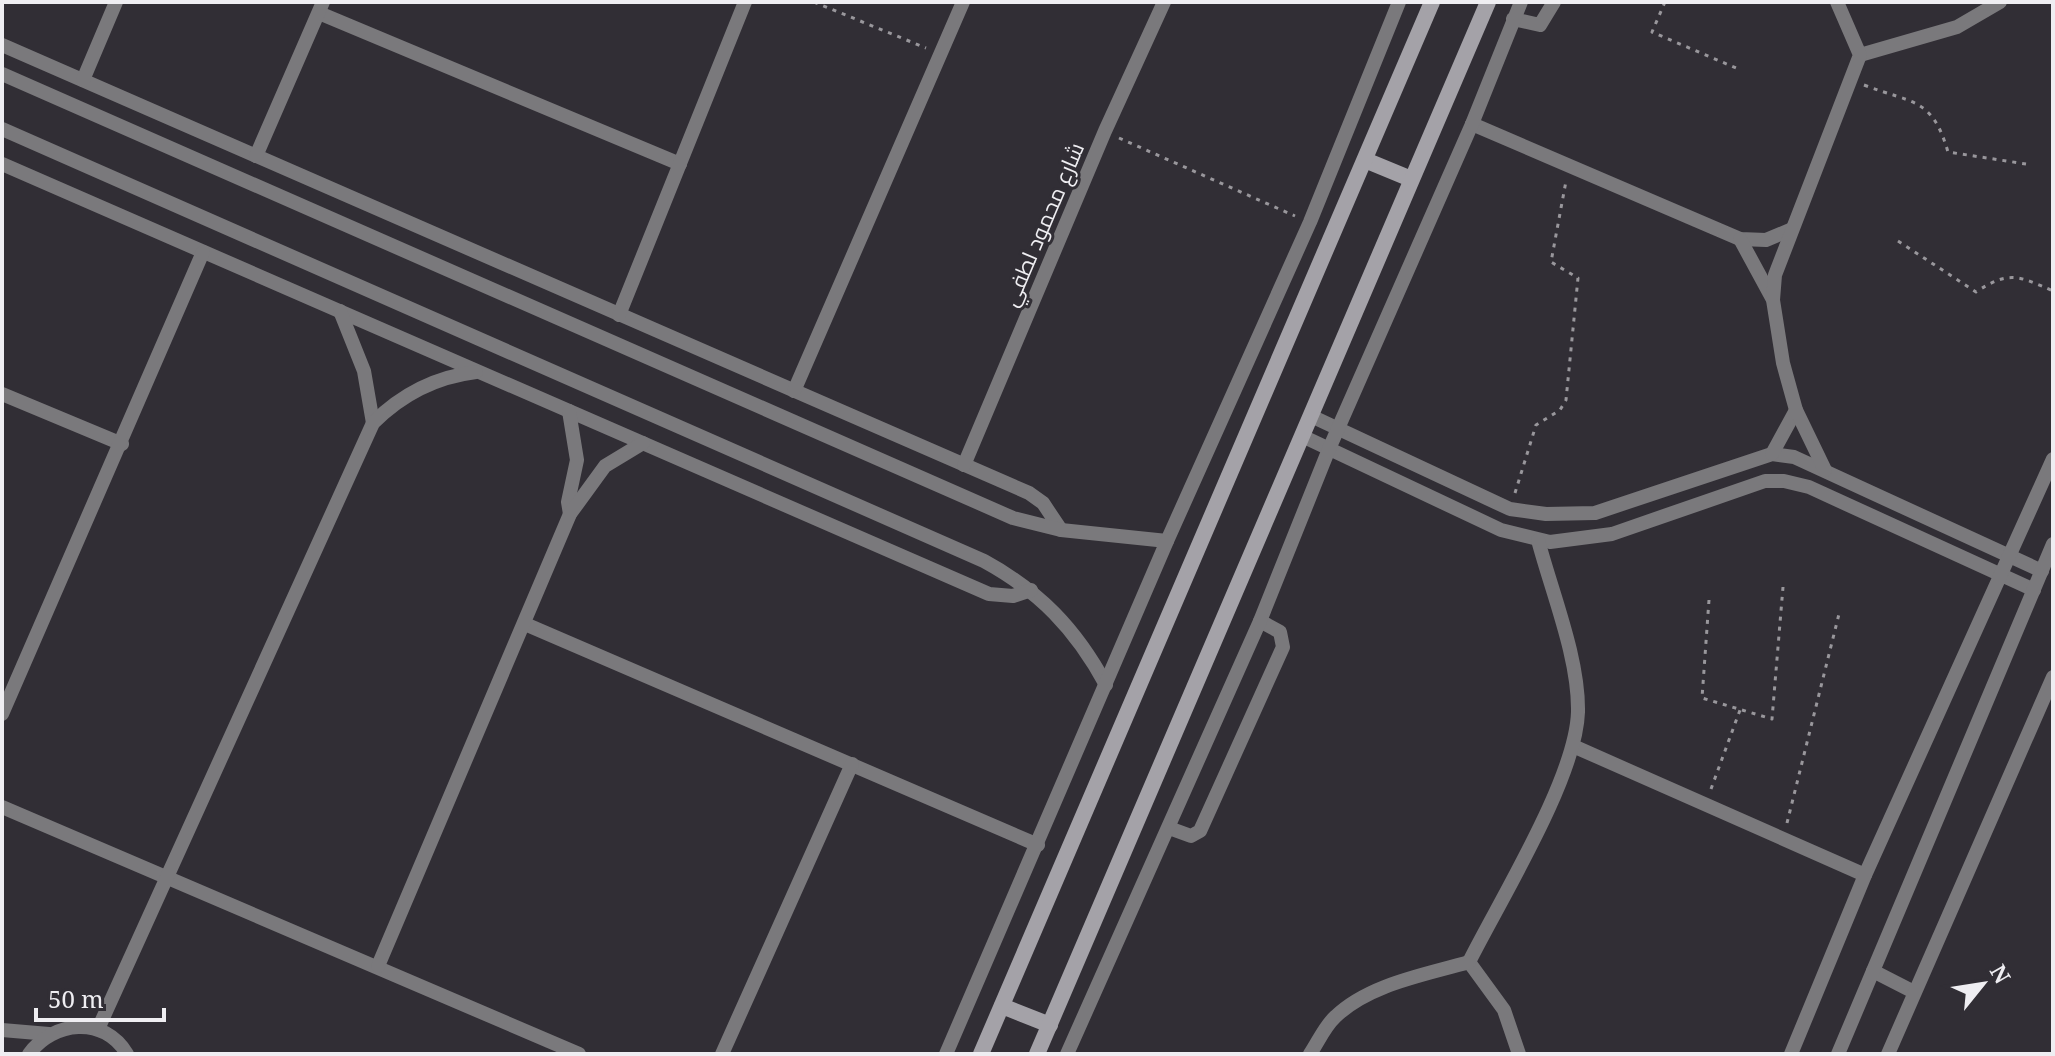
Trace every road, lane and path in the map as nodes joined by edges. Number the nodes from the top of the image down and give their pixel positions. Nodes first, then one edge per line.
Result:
1 (116, 2) edge
2 (745, 2) edge
3 (814, 2) edge
4 (963, 2) edge
5 (1164, 2) edge
6 (1399, 2) edge
7 (1432, 2) edge
8 (1488, 2) edge
9 (1521, 2) edge
10 (1554, 2) edge
11 (1665, 2) edge
12 (1837, 2) edge
13 (2000, 2) edge
14 (321, 7) edge
15 (1513, 19) junction
16 (2, 45) edge
17 (940, 54) junction
18 (1860, 55) junction
19 (1736, 68) dead end
20 (2, 74) edge
21 (83, 80) junction
22 (1849, 80) junction
23 (1472, 124) junction
24 (2, 129) edge
25 (1105, 131) junction
26 (256, 156) junction
27 (1365, 160) junction
28 (2, 164) edge
29 (680, 164) junction
30 (2026, 164) dead end
31 (1569, 165) junction
32 (1411, 179) junction
33 (1310, 222) junction
34 (1790, 230) junction
35 (1740, 239) junction
36 (1898, 241) dead end
37 (203, 252) junction
38 (2053, 291) edge
39 (1773, 300) junction
40 (340, 311) junction
41 (619, 315) junction
42 (479, 372) junction
43 (794, 391) junction
44 (2, 394) edge
45 (1796, 410) junction
46 (569, 411) junction
47 (1311, 416) junction
48 (373, 423) junction
49 (1338, 429) junction
50 (1302, 436) junction
51 (643, 443) junction
52 (122, 444) junction
53 (1329, 449) junction
54 (1772, 454) junction
55 (2053, 459) edge
56 (964, 465) junction
57 (1825, 470) junction
58 (1691, 481) junction
59 (1638, 500) junction
60 (1698, 505) junction
61 (1510, 509) junction
62 (570, 514) junction
63 (1646, 523) junction
64 (1061, 530) junction
65 (1538, 540) junction
66 (1167, 541) junction
67 (2053, 544) edge
68 (2009, 557) junction
69 (2042, 571) junction
70 (2001, 576) junction
71 (1783, 587) dead end
72 (1031, 590) junction
73 (2034, 590) junction
74 (1709, 600) dead end
75 (1839, 614) dead end
76 (1260, 621) junction
77 (525, 624) junction
78 (2053, 677) edge
79 (1106, 685) junction
80 (1740, 710) junction
81 (2, 714) edge
82 (1573, 746) junction
83 (852, 764) junction
84 (1705, 806) junction
85 (2, 807) edge
86 (1169, 828) junction
87 (1782, 841) junction
88 (1038, 845) junction
89 (1865, 875) junction
90 (167, 876) junction
91 (1469, 962) junction
92 (378, 966) junction
93 (1873, 971) junction
94 (1914, 992) junction
95 (1002, 1006) junction
96 (1050, 1025) junction
97 (98, 1029) junction
98 (2, 1030) edge
99 (50, 1034) junction
100 (29, 1054) edge
101 (127, 1054) edge
102 (579, 1054) edge
103 (722, 1054) edge
104 (946, 1054) edge
105 (981, 1054) edge
106 (1037, 1054) edge
107 (1067, 1054) edge
108 (1310, 1054) edge
109 (1519, 1054) edge
110 (1791, 1054) edge
111 (1838, 1054) edge
112 (1888, 1054) edge

1 - 21 street
2 - 29 street
3 - 17 path
4 - 17 street
5 - 25 street, شارع محمود لطفي
6 - 33 street
7 - 27 street
8 - 32 street
9 - 15 street
10 - 15 street
11 - 19 path
12 - 18 street
13 - 18 street
14 - 26 street
14 - 29 street
15 - 23 street
16 - 21 street
17 - 43 street
18 - 22 street
20 - 64 street
21 - 26 street
22 - 30 path
22 - 34 street
23 - 31 street
23 - 49 street
24 - 72 street
25 - 33 path
25 - 56 street, شارع محمود لطفي
26 - 41 street
27 - 32 street
27 - 95 street
28 - 37 street
29 - 41 street
31 - 35 street
31 - 61 path
32 - 47 street
33 - 66 street
34 - 35 street
34 - 39 street
35 - 39 street
36 - 38 path
37 - 40 street
37 - 52 street
39 - 45 street
40 - 42 street
40 - 48 street
41 - 43 street
42 - 46 street
42 - 48 street
43 - 56 street
44 - 52 street
45 - 54 street
45 - 57 street
46 - 51 street
46 - 62 street
47 - 49 street
47 - 50 street
48 - 90 street
49 - 53 street
49 - 61 street
50 - 53 street
50 - 96 street
51 - 62 street
51 - 72 street
52 - 81 street
53 - 65 street
53 - 76 street
54 - 57 street
54 - 58 street
55 - 68 street
56 - 64 street
57 - 68 street
58 - 59 street
58 - 60 street
59 - 61 street
59 - 63 street
60 - 63 street
60 - 70 street
62 - 77 street
63 - 65 street
64 - 66 street
65 - 82 street
66 - 79 street
67 - 69 street
68 - 69 street
68 - 70 street
69 - 73 street
70 - 73 street
70 - 89 street
71 - 80 path
72 - 79 street
73 - 93 street
74 - 80 path
75 - 87 path
76 - 86 street
76 - 86 street
77 - 83 street
77 - 92 street
78 - 94 street
79 - 88 street
80 - 84 path
82 - 84 street
82 - 91 street
83 - 88 street
83 - 103 street
84 - 87 street
85 - 90 street
86 - 107 street
87 - 89 street
88 - 104 street
89 - 110 street
90 - 92 street
90 - 97 street
91 - 108 street
91 - 109 street
92 - 102 street
93 - 94 street
93 - 111 street
94 - 112 street
95 - 96 street
95 - 105 street
96 - 106 street
97 - 99 street
97 - 101 street
98 - 99 street
99 - 100 street

